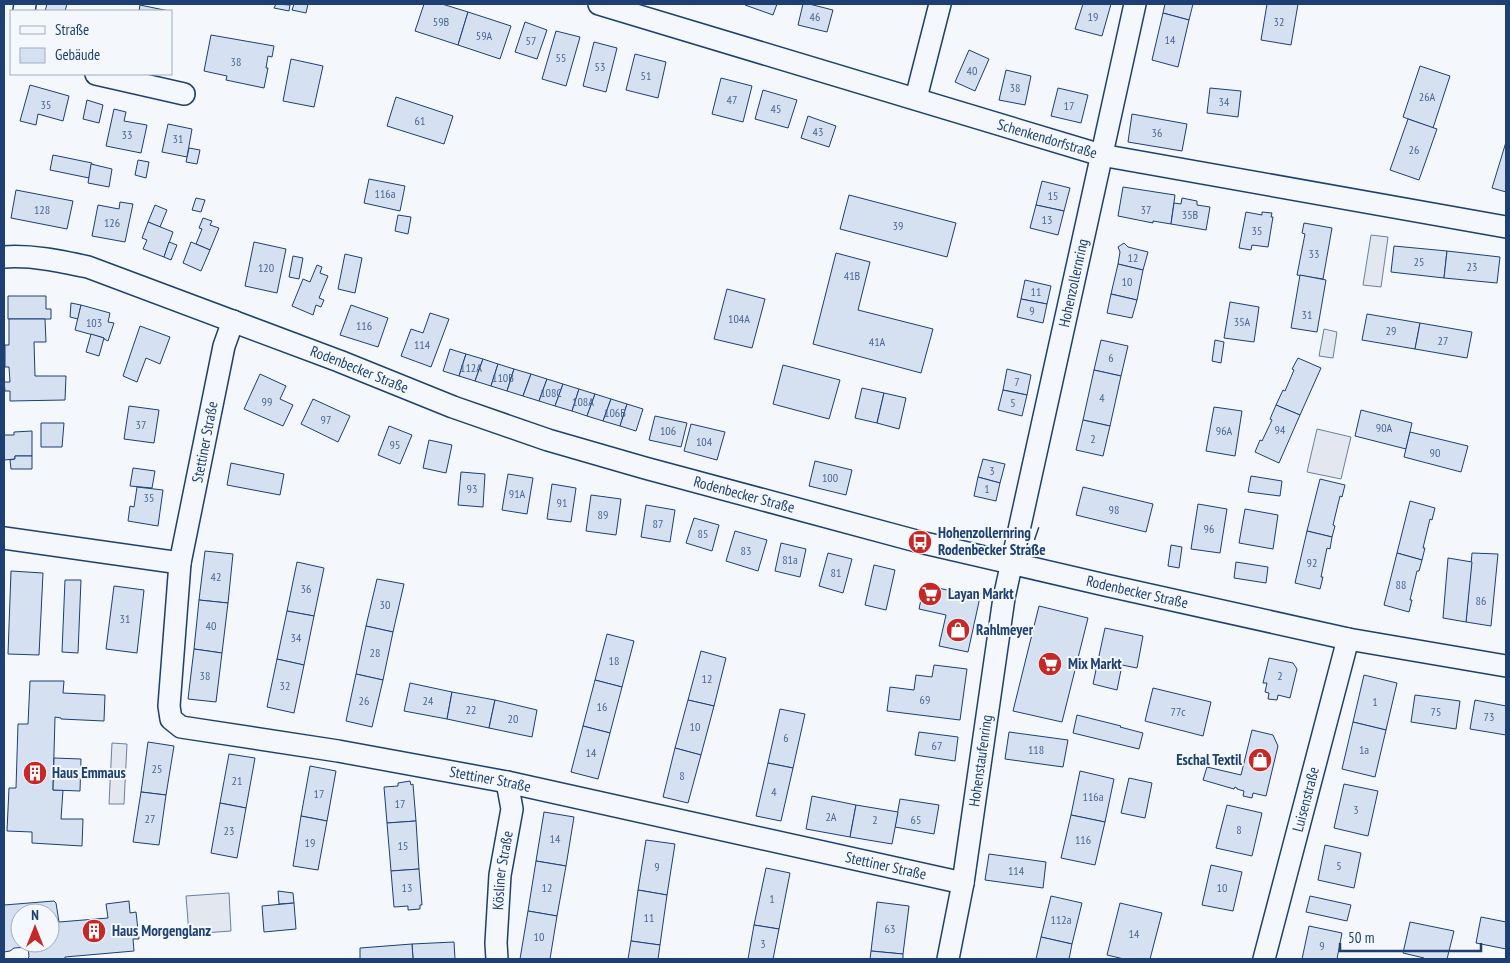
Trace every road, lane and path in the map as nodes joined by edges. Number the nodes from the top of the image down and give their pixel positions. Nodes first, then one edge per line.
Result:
1 (599, 4) edge
2 (940, 4) edge
3 (1135, 4) edge
4 (100, 75) edge
5 (184, 94) dead end
6 (916, 98) junction
7 (1101, 155) junction
8 (1506, 227) edge
9 (4, 257) edge
10 (233, 322) junction
11 (4, 538) edge
12 (1011, 562) junction
13 (180, 564) junction
14 (1348, 639) junction
15 (1506, 666) edge
16 (507, 782) junction
17 (963, 883) junction
18 (497, 959) edge
19 (948, 959) edge
20 (1264, 959) edge

1 - 6 street, Schenkendorfstraße
2 - 6 street
3 - 7 street, Hohenzollernring
4 - 5 street
6 - 7 street, Schenkendorfstraße
7 - 8 street, Schenkendorfstraße
7 - 12 street, Hohenzollernring
9 - 10 street, Rodenbecker Straße
10 - 12 street, Rodenbecker Straße
10 - 13 street, Stettiner Straße
11 - 13 street
12 - 14 street, Rodenbecker Straße
12 - 17 street, Hohenstaufenring
13 - 16 street, Stettiner Straße
14 - 15 street, Rodenbecker Straße
14 - 20 street, Luisenstraße
16 - 17 street, Stettiner Straße
16 - 18 street, Kösliner Straße
17 - 19 street, Hohenstaufenring

